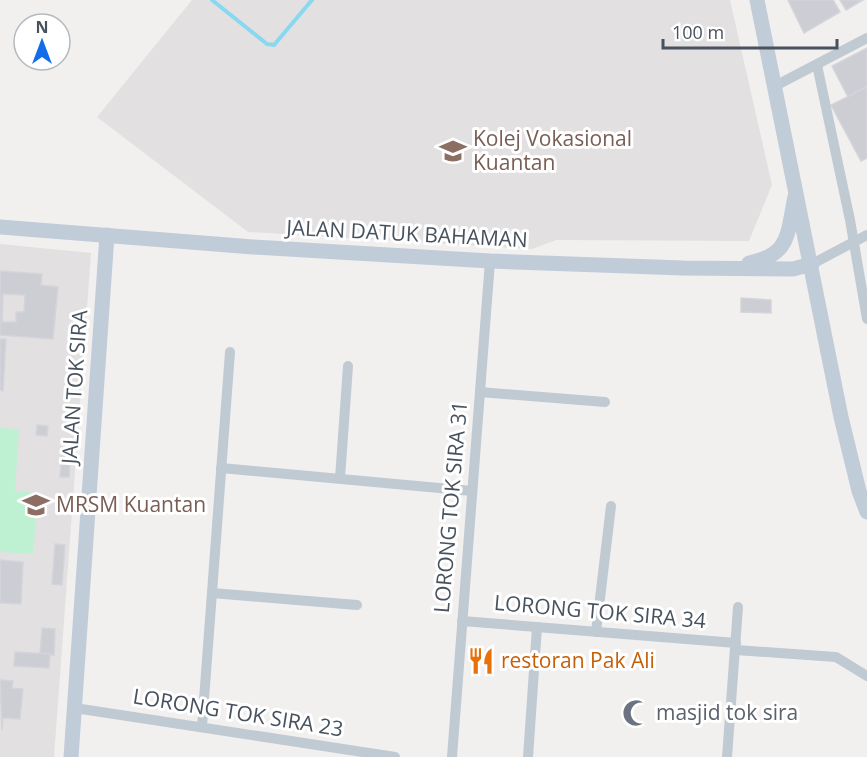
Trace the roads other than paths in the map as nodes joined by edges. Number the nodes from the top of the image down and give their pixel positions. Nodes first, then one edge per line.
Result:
1 (757, 0) edge
2 (867, 38) edge
3 (817, 65) junction
4 (775, 86) junction
5 (796, 189) junction
6 (0, 227) edge
7 (107, 235) junction
8 (867, 235) edge
9 (854, 242) junction
10 (490, 261) junction
11 (812, 264) junction
12 (729, 268) junction
13 (867, 319) edge
14 (230, 352) dead end
15 (348, 366) dead end
16 (480, 392) junction
17 (605, 402) dead end
18 (221, 468) junction
19 (340, 478) junction
20 (471, 491) junction
21 (611, 506) dead end
22 (867, 512) edge
23 (212, 593) junction
24 (357, 605) dead end
25 (738, 607) dead end
26 (462, 621) junction
27 (537, 627) junction
28 (596, 632) junction
29 (736, 646) junction
30 (867, 676) edge
31 (75, 708) junction
32 (201, 726) junction
33 (71, 757) edge
34 (395, 757) edge
35 (452, 757) edge
36 (528, 757) edge
37 (727, 757) edge

1 - 4 street
2 - 3 street
3 - 4 street
3 - 9 street
4 - 5 street
5 - 11 street
5 - 12 street
6 - 7 street, JALAN DATUK BAHAMAN
7 - 10 street, JALAN DATUK BAHAMAN
7 - 31 street, JALAN TOK SIRA
8 - 9 street
9 - 11 street
9 - 13 street
10 - 12 street, JALAN DATUK BAHAMAN
10 - 16 street, LORONG TOK SIRA 31
11 - 12 street, JALAN DATUK BAHAMAN
11 - 22 street
14 - 18 street
15 - 19 street
16 - 17 street
16 - 20 street, LORONG TOK SIRA 31
18 - 19 street
18 - 23 street
19 - 20 street
20 - 26 street, LORONG TOK SIRA 31
21 - 28 street
23 - 24 street
23 - 32 street
25 - 29 street
26 - 27 street, LORONG TOK SIRA 34
26 - 35 street, LORONG TOK SIRA 31
27 - 28 street, LORONG TOK SIRA 34
27 - 36 street
28 - 29 street, LORONG TOK SIRA 34
29 - 30 street, LORONG TOK SIRA 34
29 - 37 street
31 - 32 street, LORONG TOK SIRA 23
31 - 33 street, JALAN TOK SIRA
32 - 34 street, LORONG TOK SIRA 23

